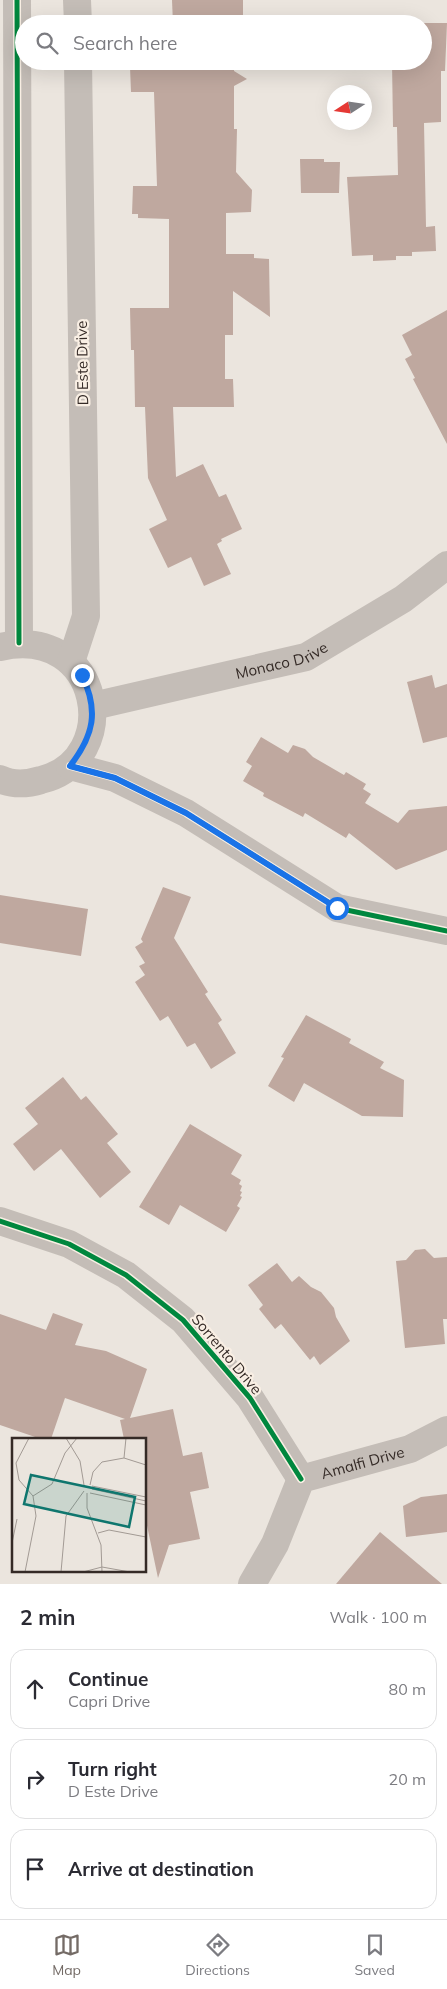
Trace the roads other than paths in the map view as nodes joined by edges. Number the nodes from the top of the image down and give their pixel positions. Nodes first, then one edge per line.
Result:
1 (17, 0) edge
2 (77, 0) edge
3 (17, 15) edge
4 (78, 15) edge
5 (16, 70) edge
6 (78, 70) edge
7 (447, 565) edge
8 (10, 645) edge
9 (71, 662) junction
10 (92, 706) junction
11 (70, 766) junction
12 (0, 779) edge
13 (447, 931) edge
14 (0, 1220) edge
15 (447, 1430) edge
16 (301, 1479) junction
17 (252, 1584) edge

1 - 3 street
2 - 4 street
5 - 8 street
6 - 9 street, D Este Drive
7 - 10 street, Monaco Drive
8 - 9 street
9 - 10 street
10 - 11 street
11 - 12 street
11 - 13 street
14 - 16 street, Sorrento Drive
15 - 16 street, Amalfi Drive
16 - 17 street, Amalfi Drive

